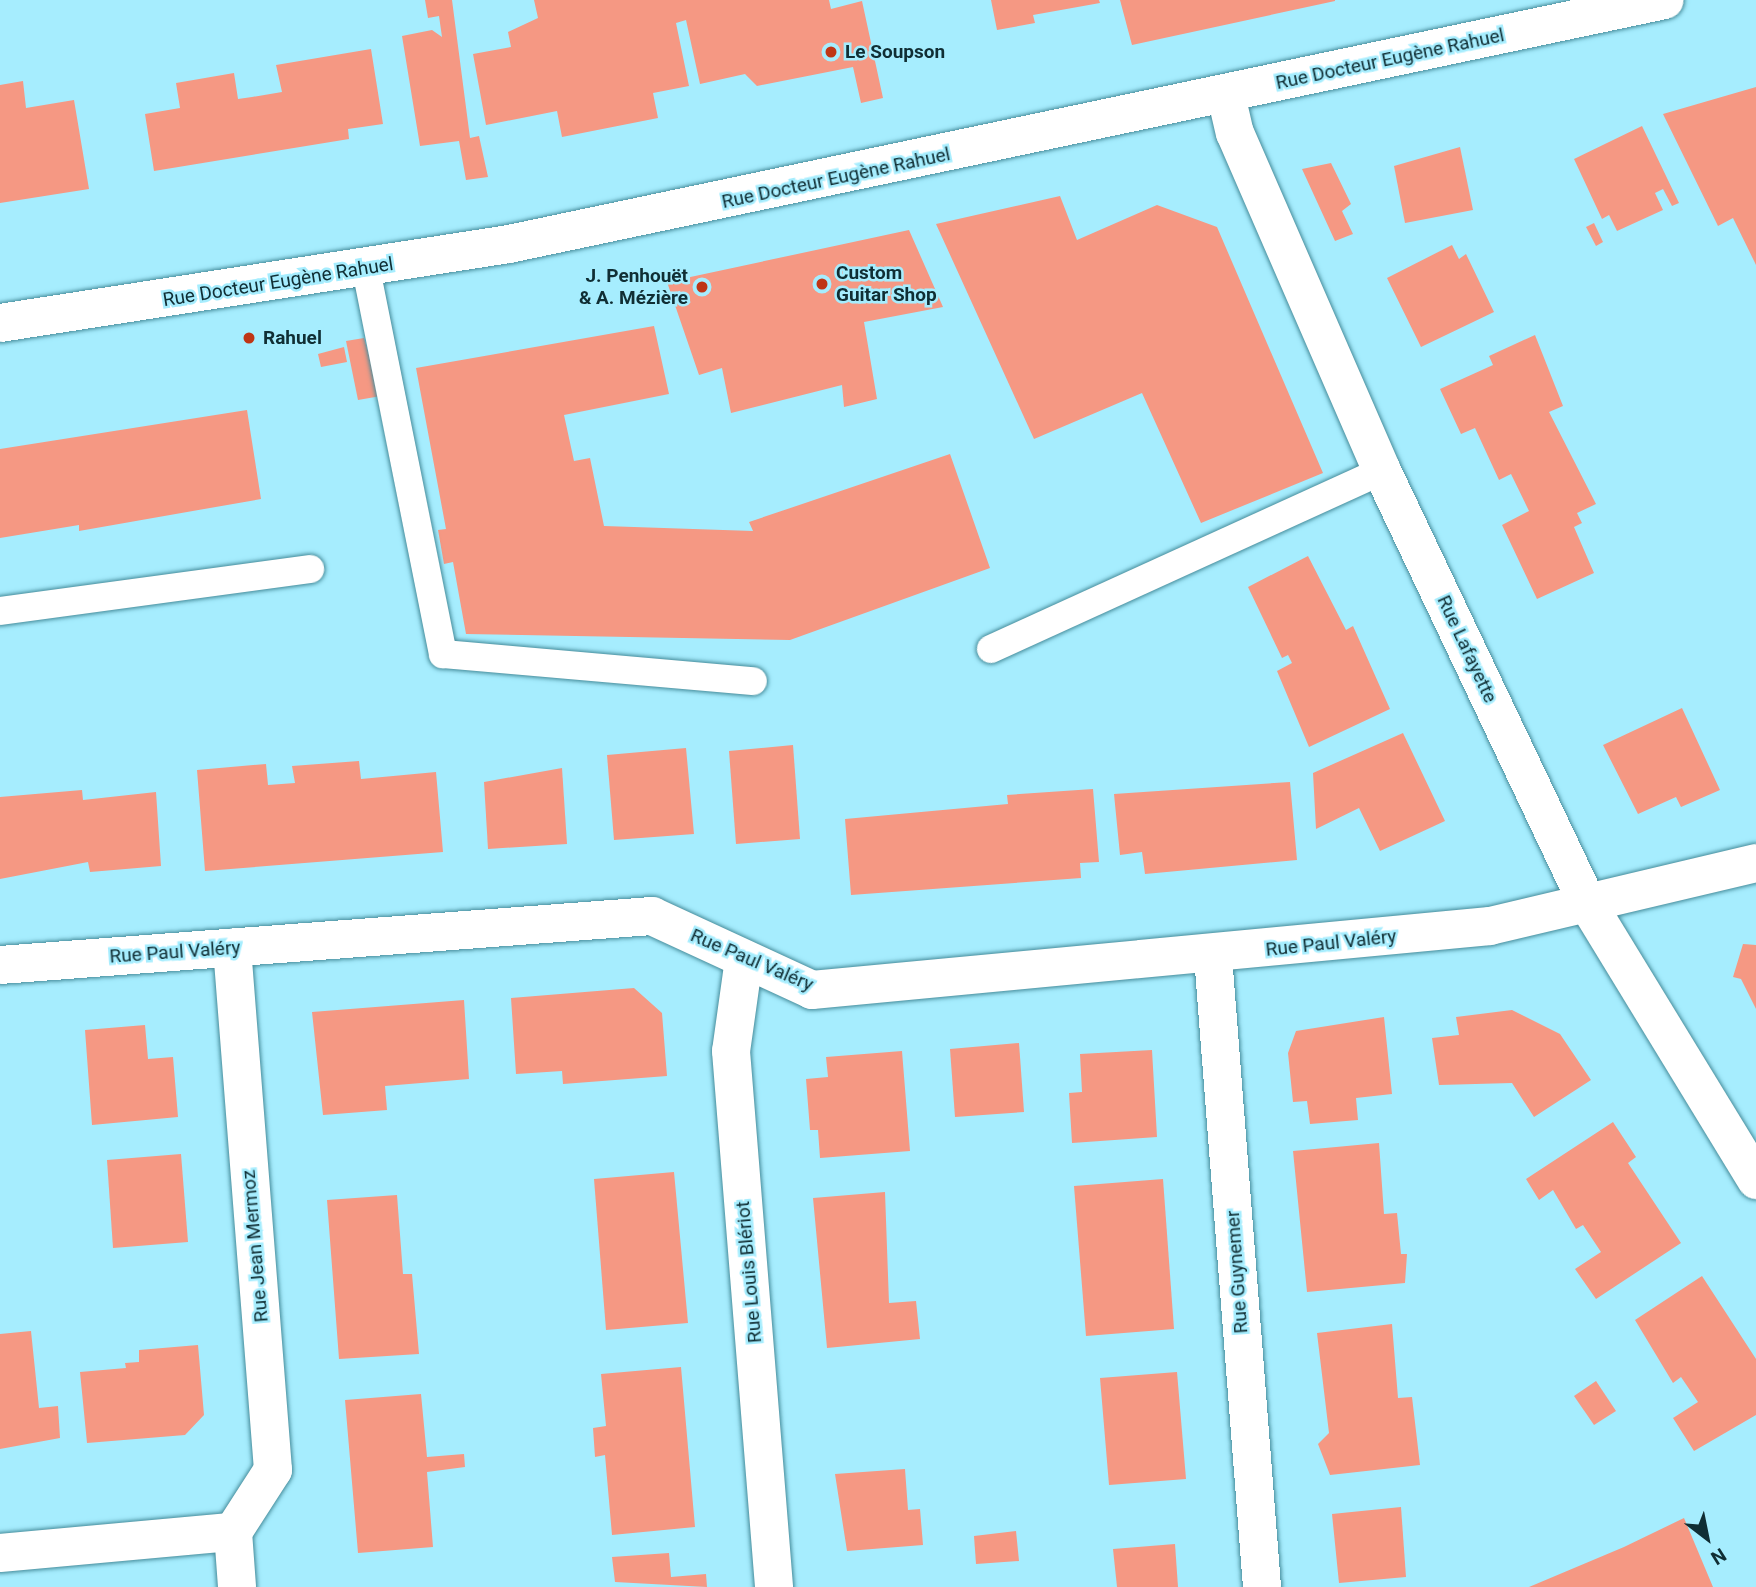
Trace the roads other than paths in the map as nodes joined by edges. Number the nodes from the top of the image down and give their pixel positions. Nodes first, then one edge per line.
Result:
1 (1665, 0) edge
2 (1226, 95) junction
3 (366, 269) junction
4 (0, 323) edge
5 (1382, 471) junction
6 (310, 569) dead end
7 (0, 611) edge
8 (991, 649) dead end
9 (753, 681) dead end
10 (1756, 863) edge
11 (1586, 901) junction
12 (232, 948) junction
13 (1213, 956) junction
14 (744, 958) junction
15 (0, 965) edge
16 (1756, 1180) edge
17 (233, 1532) junction
18 (0, 1553) edge
19 (237, 1587) edge
20 (774, 1587) edge
21 (1262, 1587) edge

1 - 2 street, Rue Docteur Eugène Rahuel
2 - 3 street, Rue Docteur Eugène Rahuel
2 - 5 street, Rue Lafayette
3 - 4 street, Rue Docteur Eugène Rahuel
3 - 9 lane
5 - 8 lane
5 - 11 street, Rue Lafayette
6 - 7 lane
10 - 11 street, Rue Paul Valéry
11 - 13 street, Rue Paul Valéry
11 - 16 street, Rue Lafayette
12 - 14 street, Rue Paul Valéry
12 - 15 street, Rue Paul Valéry
12 - 17 street, Rue Jean Mermoz
13 - 14 street, Rue Paul Valéry
13 - 21 street, Rue Guynemer
14 - 20 street, Rue Louis Blériot
17 - 18 street
17 - 19 street

